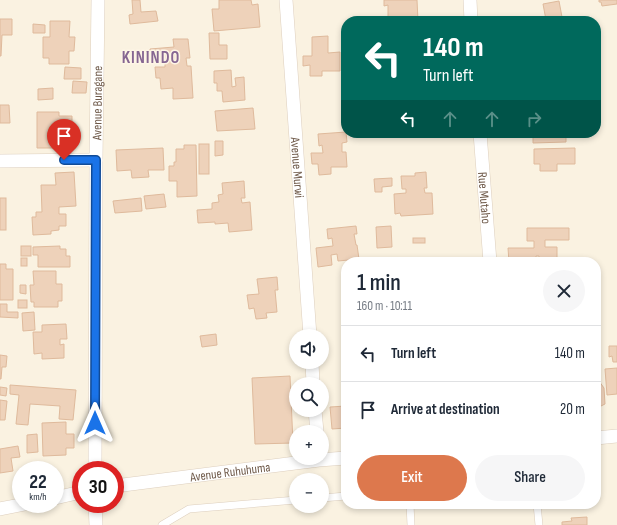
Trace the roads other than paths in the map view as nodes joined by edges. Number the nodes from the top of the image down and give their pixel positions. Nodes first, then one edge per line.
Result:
1 (98, 0) edge
2 (286, 0) edge
3 (470, 0) edge
4 (471, 16) edge
5 (480, 138) edge
6 (96, 160) junction
7 (0, 161) edge
8 (490, 257) edge
9 (310, 329) edge
10 (617, 436) edge
11 (601, 438) edge
12 (341, 458) edge
13 (329, 459) edge
14 (95, 461) edge
15 (289, 463) edge
16 (124, 485) edge
17 (341, 496) edge
18 (329, 497) edge
19 (289, 501) edge
20 (12, 507) edge
21 (0, 509) edge
22 (410, 509) edge
23 (537, 509) edge
24 (95, 513) edge
25 (96, 525) edge
26 (162, 525) edge
27 (411, 525) edge
28 (539, 525) edge

1 - 6 street, Avenue Buragane
2 - 9 street, Avenue Murwi
3 - 4 street
5 - 8 street, Rue Mutaho
6 - 7 street
6 - 14 street, Avenue Buragane
10 - 11 street
12 - 13 street, Avenue Ruhuhuma
15 - 16 street, Avenue Ruhuhuma
17 - 18 lane
19 - 26 lane
20 - 21 street
22 - 27 lane
23 - 28 lane
24 - 25 street

